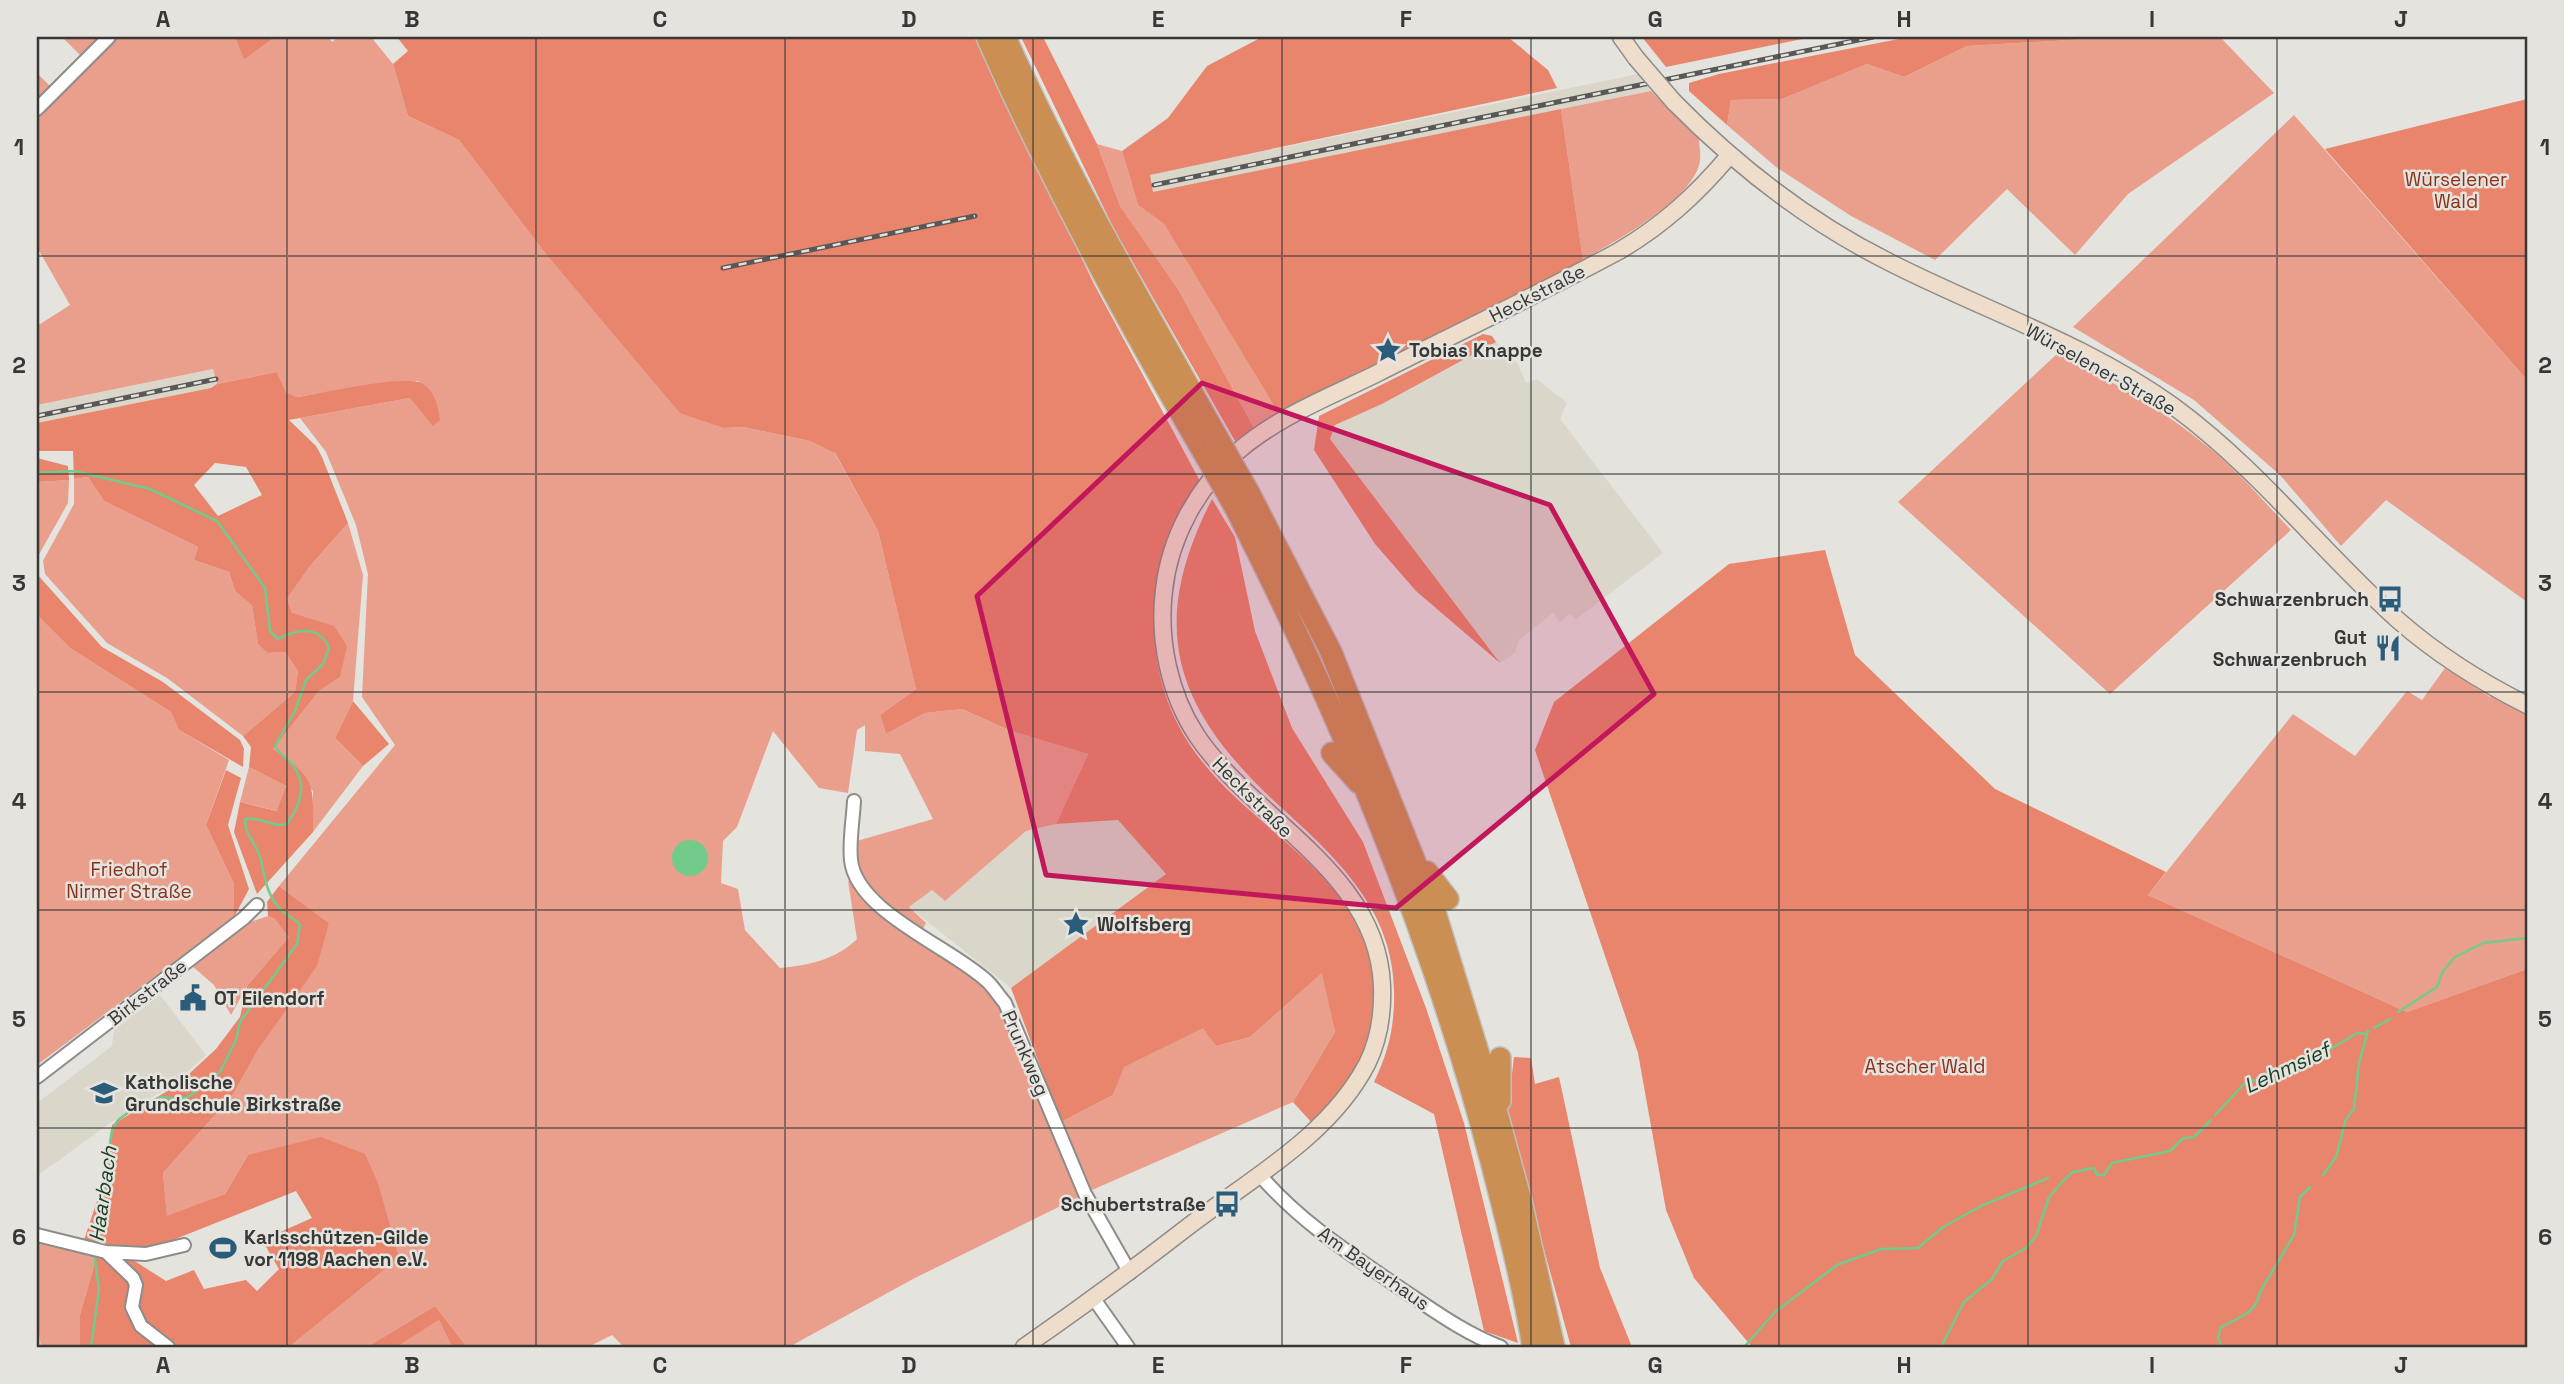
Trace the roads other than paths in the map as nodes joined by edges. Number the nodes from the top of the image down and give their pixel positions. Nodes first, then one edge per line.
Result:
1 (109, 37) edge
2 (987, 37) edge
3 (1005, 37) edge
4 (1622, 37) edge
5 (37, 109) edge
6 (1729, 156) junction
7 (1210, 445) junction
8 (1242, 508) junction
9 (1264, 596) dead end
10 (2527, 705) edge
11 (1332, 752) dead end
12 (1370, 795) junction
13 (854, 801) dead end
14 (1413, 853) junction
15 (1448, 899) dead end
16 (257, 905) dead end
17 (1500, 1058) dead end
18 (37, 1077) edge
19 (1498, 1117) junction
20 (1259, 1174) junction
21 (37, 1235) edge
22 (184, 1245) dead end
23 (98, 1250) junction
24 (1130, 1273) junction
25 (1094, 1299) junction
26 (168, 1347) edge
27 (1024, 1347) edge
28 (1128, 1347) edge
29 (1501, 1347) edge
30 (1533, 1347) edge
31 (1554, 1347) edge

1 - 5 street
2 - 7 highway
3 - 7 highway
4 - 6 main road, Würselener Straße, bridge
6 - 10 main road, Würselener Straße
6 - 20 main road, Heckstraße
7 - 8 highway, bridge
8 - 9 highway
8 - 12 highway
8 - 14 highway
11 - 12 highway
12 - 30 highway
13 - 24 street, Prunkweg
14 - 15 highway
14 - 19 highway
16 - 18 street, Birkstraße
17 - 19 highway
19 - 31 highway
20 - 24 main road, Heckstraße
20 - 29 street, Am Bayerhaus
21 - 23 street
22 - 23 street
23 - 26 street
24 - 25 main road, Heckstraße
25 - 27 main road, Heckstraße
25 - 28 street

